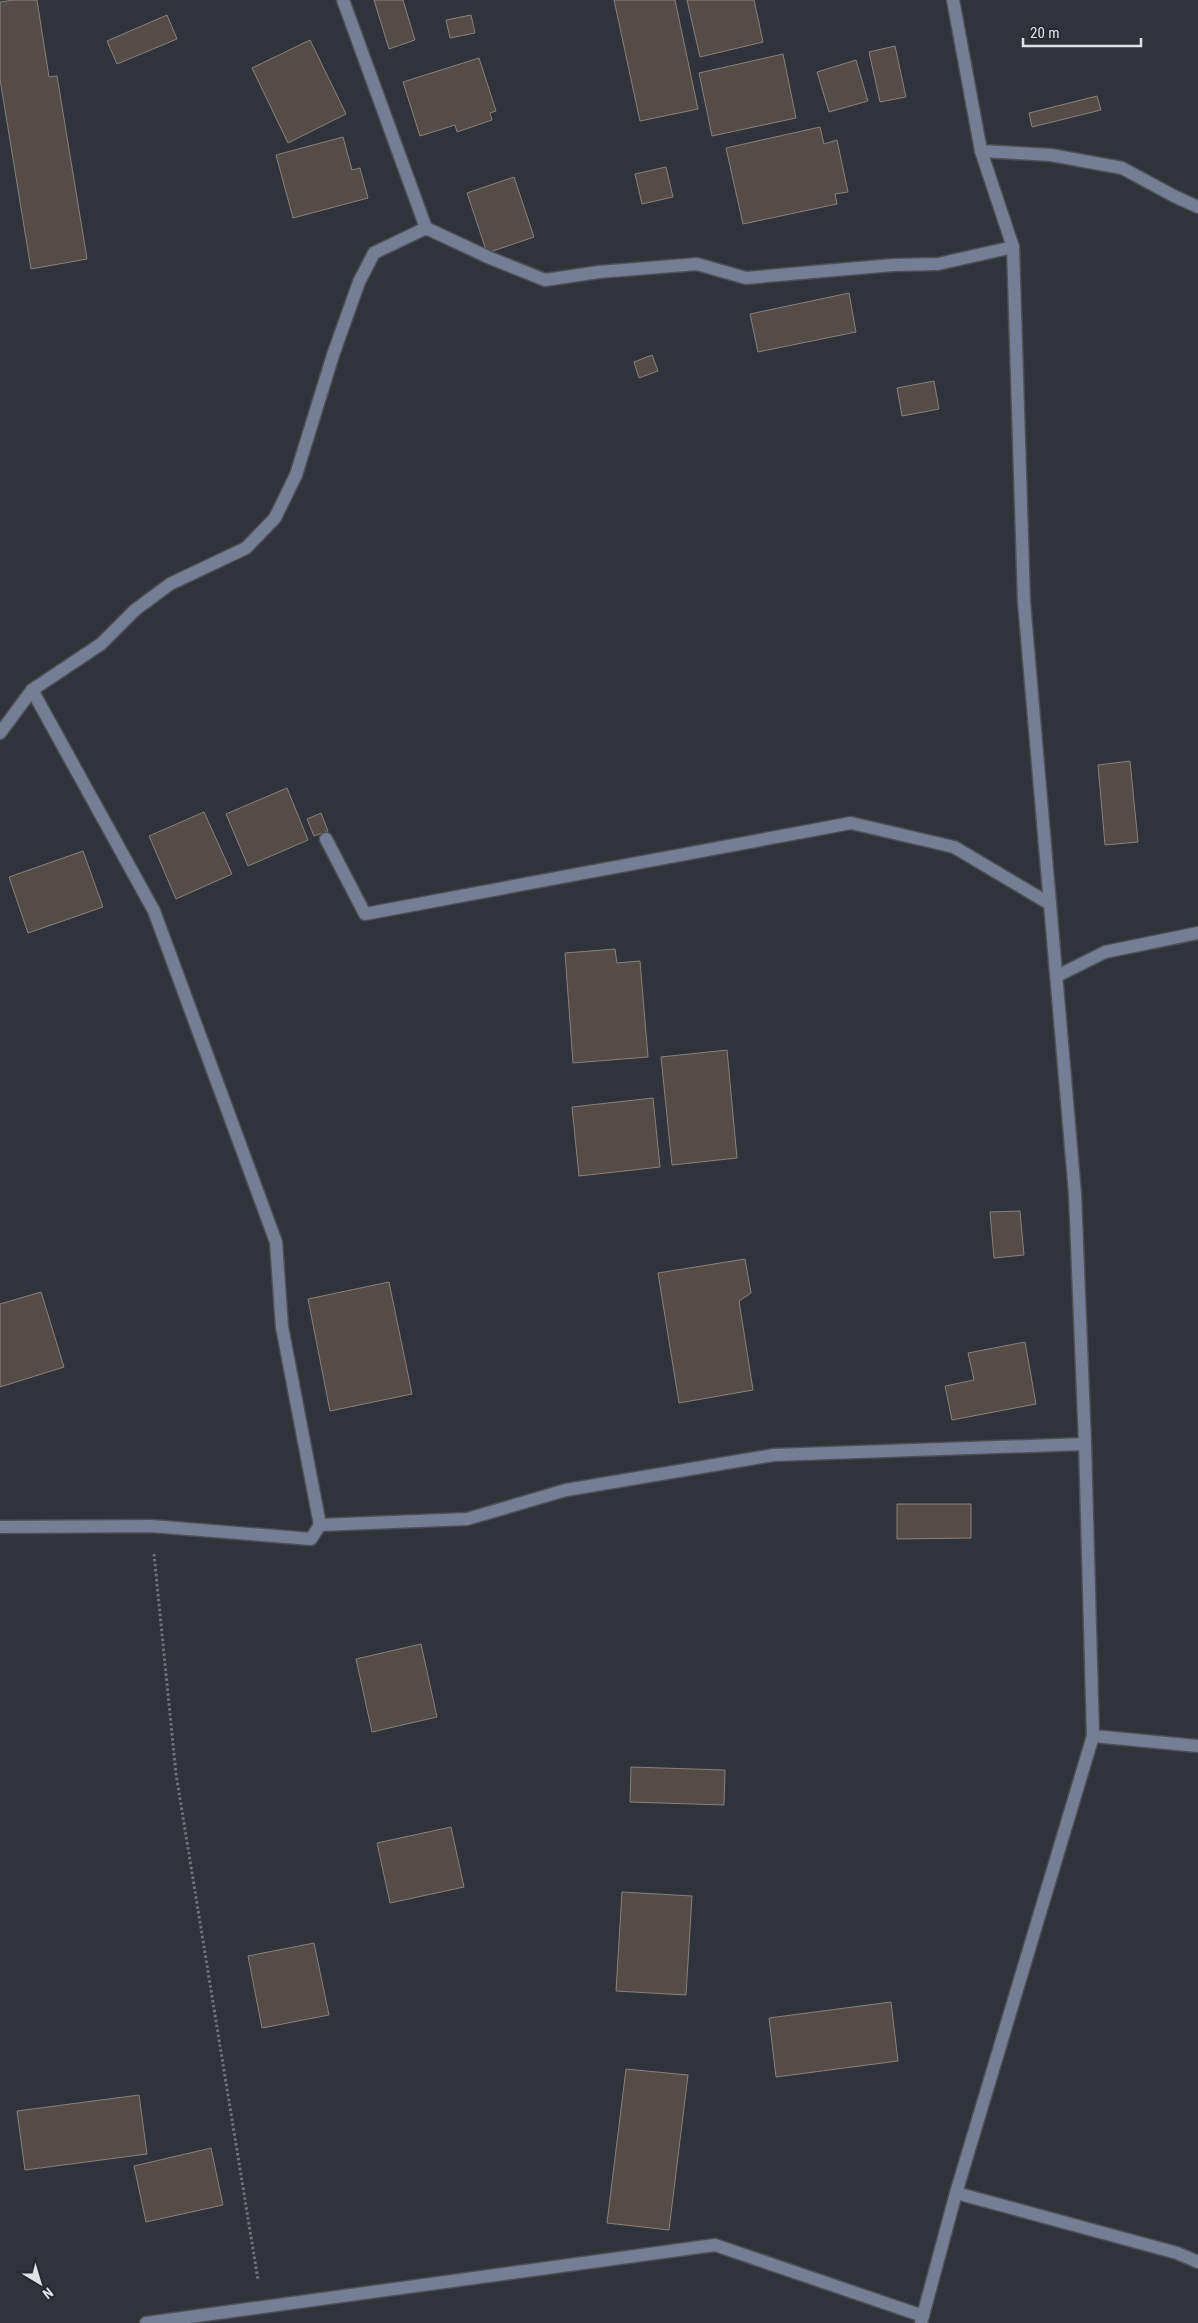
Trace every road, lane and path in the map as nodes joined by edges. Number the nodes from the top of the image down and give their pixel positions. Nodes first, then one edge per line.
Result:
1 (343, 0) edge
2 (953, 0) edge
3 (981, 151) junction
4 (1198, 206) edge
5 (426, 228) junction
6 (1013, 247) junction
7 (32, 690) junction
8 (1, 729) edge
9 (326, 839) dead end
10 (1050, 904) junction
11 (1198, 933) edge
12 (1057, 976) junction
13 (1085, 1444) junction
14 (320, 1525) junction
15 (151, 1526) junction
16 (0, 1527) edge
17 (1093, 1736) junction
18 (1198, 1746) edge
19 (956, 2193) junction
20 (1198, 2262) edge
21 (262, 2307) junction
22 (922, 2320) edge
23 (146, 2323) edge

1 - 5 street
2 - 3 street
3 - 4 street
3 - 6 street
5 - 6 street
5 - 7 street
6 - 10 street
7 - 8 street
7 - 14 street
9 - 10 street
10 - 12 street
11 - 12 street
12 - 13 street
13 - 14 street
13 - 17 street
14 - 15 street
15 - 16 street
15 - 21 path
17 - 18 street
17 - 19 street
19 - 20 street
19 - 22 street
21 - 22 street
21 - 23 street

